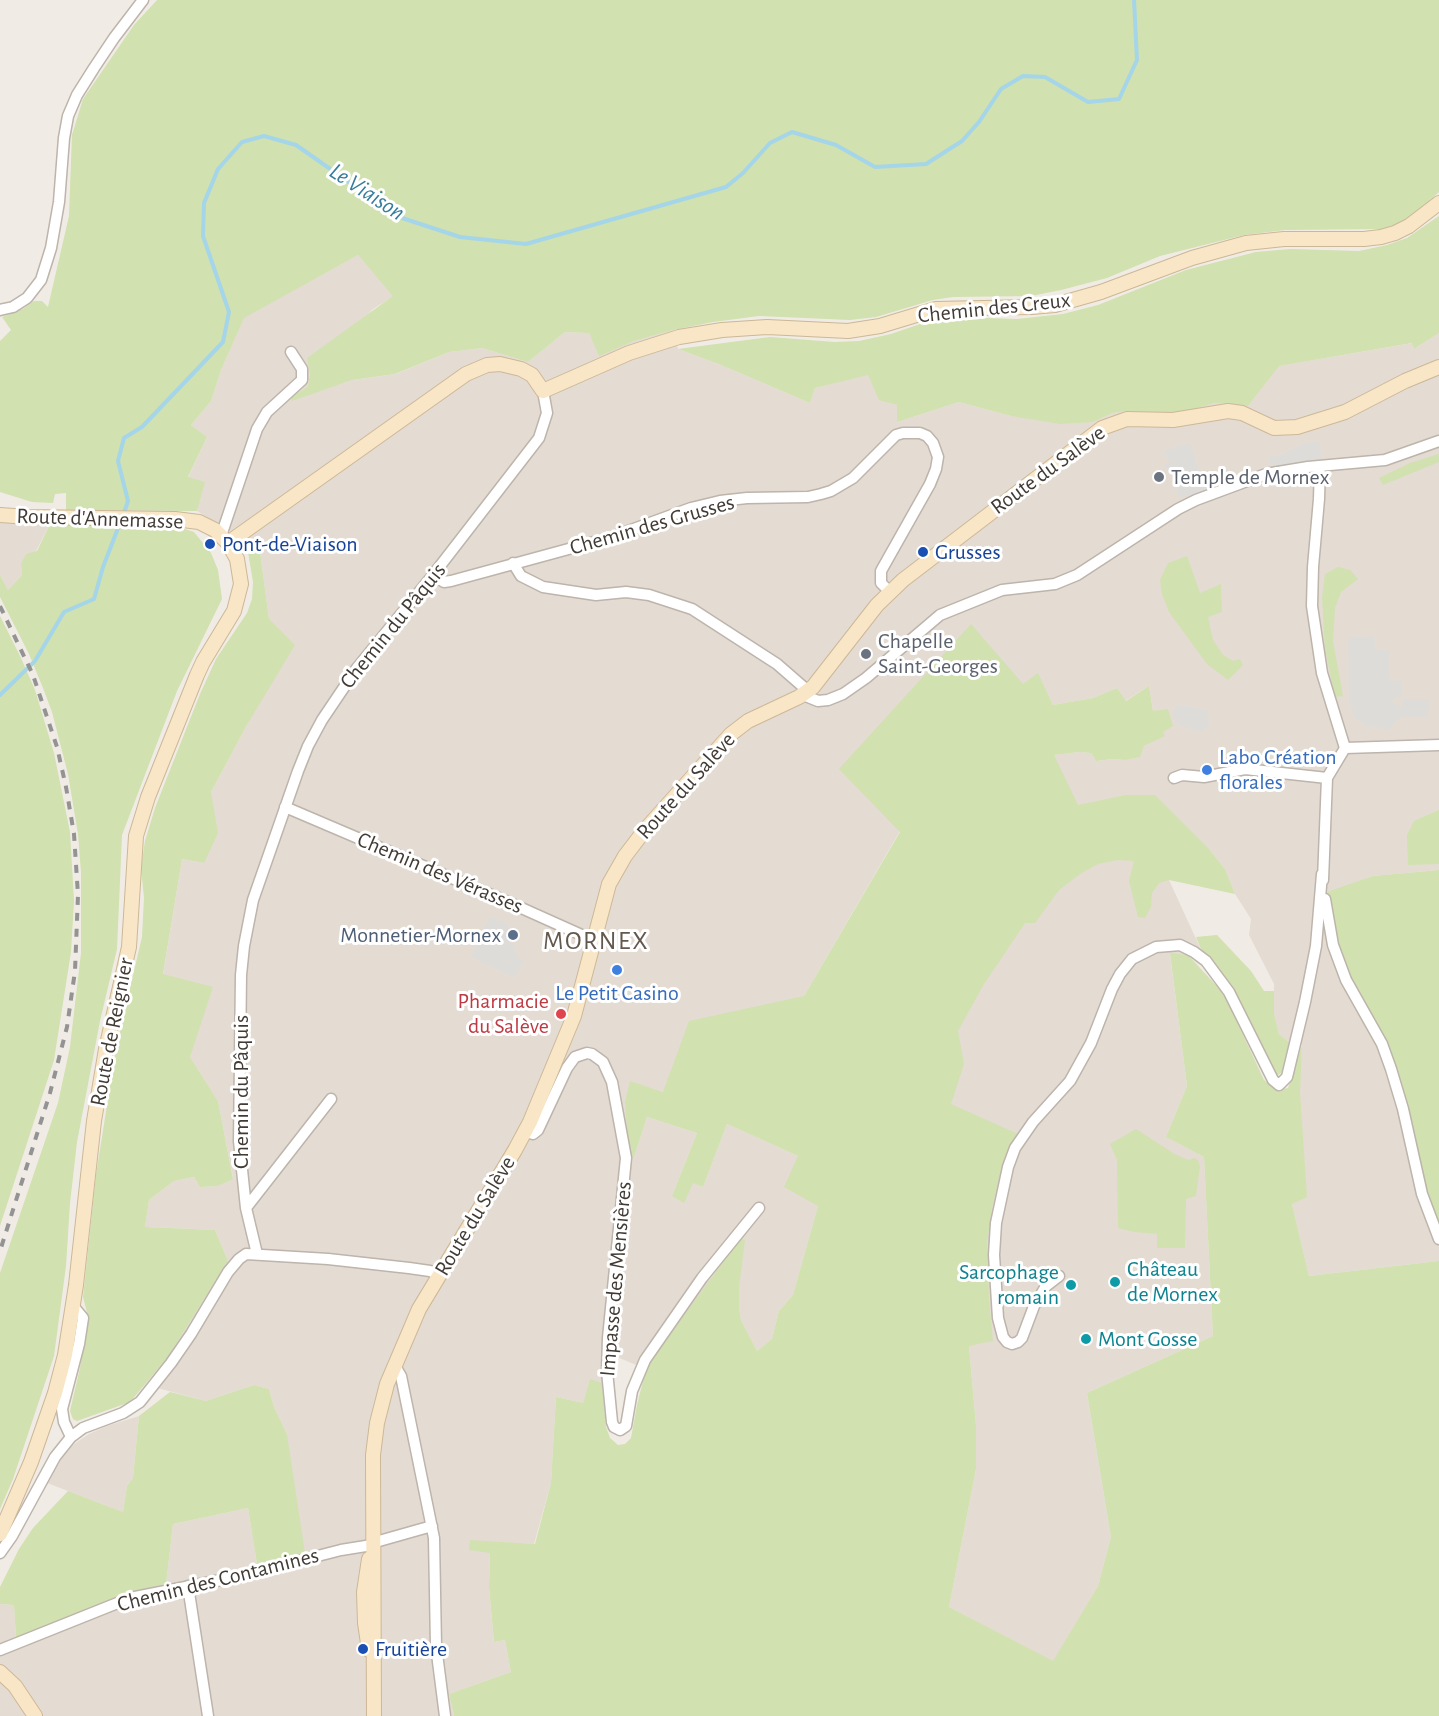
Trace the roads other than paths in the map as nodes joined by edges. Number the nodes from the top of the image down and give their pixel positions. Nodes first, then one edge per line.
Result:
1 (143, 0) edge
2 (1439, 203) edge
3 (0, 310) edge
4 (291, 352) dead end
5 (1439, 367) edge
6 (543, 391) junction
7 (1439, 441) edge
8 (1320, 466) junction
9 (0, 515) edge
10 (225, 539) junction
11 (513, 563) junction
12 (433, 575) junction
13 (890, 592) junction
14 (806, 693) junction
15 (1439, 745) edge
16 (1345, 748) junction
17 (1174, 778) dead end
18 (1327, 778) junction
19 (285, 807) junction
20 (1322, 874) junction
21 (595, 941) junction
22 (331, 1099) dead end
23 (525, 1132) junction
24 (246, 1208) junction
25 (759, 1208) dead end
26 (1439, 1239) edge
27 (257, 1254) junction
28 (439, 1275) junction
29 (1059, 1276) dead end
30 (74, 1306) junction
31 (394, 1366) junction
32 (71, 1437) junction
33 (432, 1526) junction
34 (0, 1533) edge
35 (372, 1544) junction
36 (0, 1553) edge
37 (188, 1586) junction
38 (0, 1650) edge
39 (0, 1672) edge
40 (35, 1716) edge
41 (208, 1716) edge
42 (374, 1716) edge
43 (445, 1716) edge

1 - 3 street
2 - 6 main road, Chemin des Creux
4 - 10 street
5 - 13 main road, Route du Salève
6 - 10 main road
6 - 12 street, Chemin du Pâquis
7 - 8 street
8 - 14 street
8 - 16 street
9 - 10 main road, Route d'Annemasse
10 - 30 main road, Route de Reignier
11 - 12 street, Chemin des Grusses
11 - 13 street, Chemin des Grusses
11 - 14 street
12 - 19 street, Chemin du Pâquis
13 - 14 main road, Route du Salève
14 - 21 main road, Route du Salève
15 - 16 street
16 - 18 street
17 - 18 street
18 - 20 street
19 - 21 street, Chemin des Vérasses
19 - 24 street, Chemin du Pâquis
20 - 26 street
20 - 29 street
21 - 23 main road, Route du Salève
22 - 24 street
23 - 25 street, Impasse des Mensières
23 - 28 main road, Route du Salève
24 - 27 street, Chemin du Pâquis
27 - 28 street
27 - 32 street
28 - 31 main road, Route du Salève
30 - 32 street
30 - 34 main road, Route de Reignier
31 - 33 street
31 - 35 main road, Route du Salève
32 - 36 street
33 - 35 street, Chemin des Contamines
33 - 43 street
35 - 37 street, Chemin des Contamines
35 - 42 main road, Route du Salève
37 - 38 street, Chemin des Contamines
37 - 41 street
39 - 40 main road

